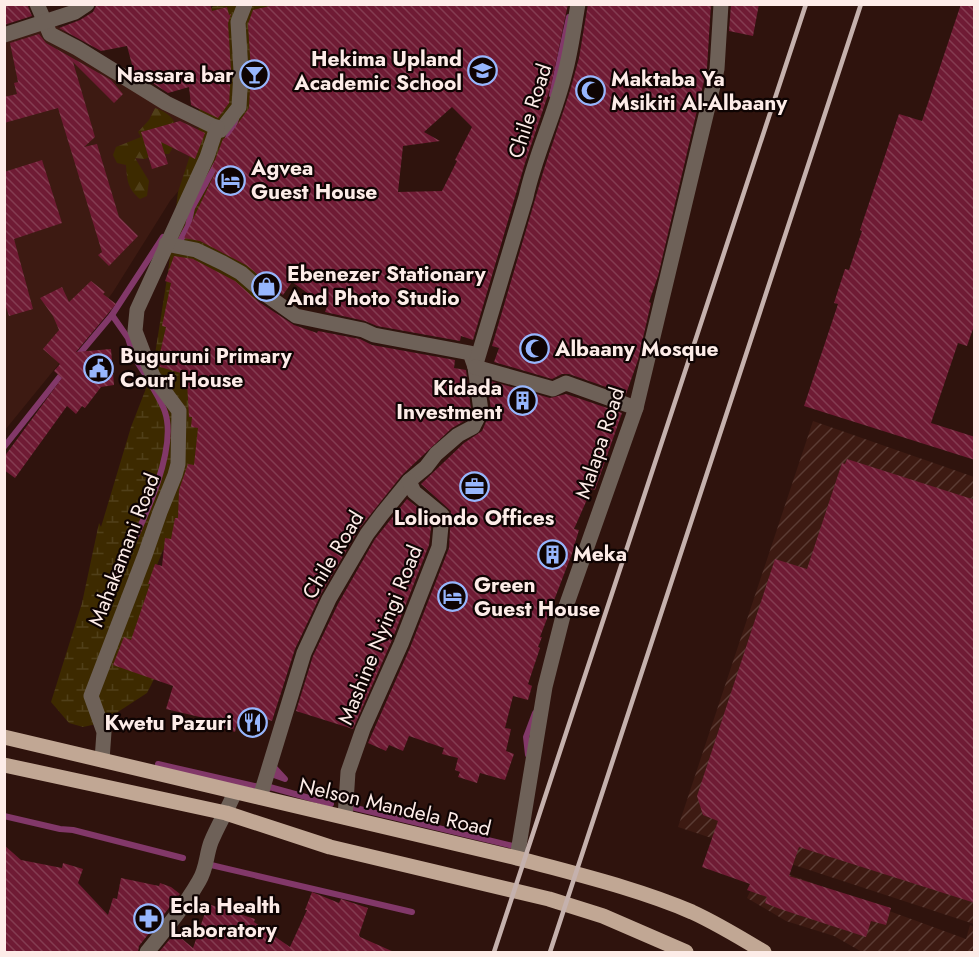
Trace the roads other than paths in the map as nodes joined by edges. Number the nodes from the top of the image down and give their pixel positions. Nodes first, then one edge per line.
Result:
1 (37, 4) edge
2 (87, 4) edge
3 (245, 4) edge
4 (578, 4) edge
5 (721, 4) edge
6 (46, 22) junction
7 (4, 35) edge
8 (217, 127) junction
9 (166, 244) junction
10 (475, 367) junction
11 (636, 408) junction
12 (409, 481) junction
13 (4, 737) edge
14 (102, 760) junction
15 (4, 765) edge
16 (235, 792) junction
17 (260, 797) junction
18 (226, 813) junction
19 (345, 817) junction
20 (517, 858) junction
21 (147, 952) edge
22 (686, 952) edge
23 (764, 952) edge

1 - 6 street
2 - 6 street
3 - 8 street
4 - 10 street, Chile Road
5 - 11 street, Malapa Road
6 - 7 street
6 - 8 street
8 - 9 street, Mahakamani Road
9 - 10 street
9 - 14 street, Mahakamani Road
10 - 11 street
10 - 12 street, Chile Road
11 - 20 street, Malapa Road
12 - 17 street, Chile Road
12 - 19 street, Mashine Nyingi Road
13 - 14 main road, Nelson Mandela Road
14 - 16 main road, Nelson Mandela Road
15 - 18 main road
16 - 17 main road, Nelson Mandela Road
16 - 18 street
17 - 19 main road, Nelson Mandela Road
18 - 21 street
18 - 22 main road
19 - 20 main road, Nelson Mandela Road
20 - 23 main road, Nelson Mandela Road

